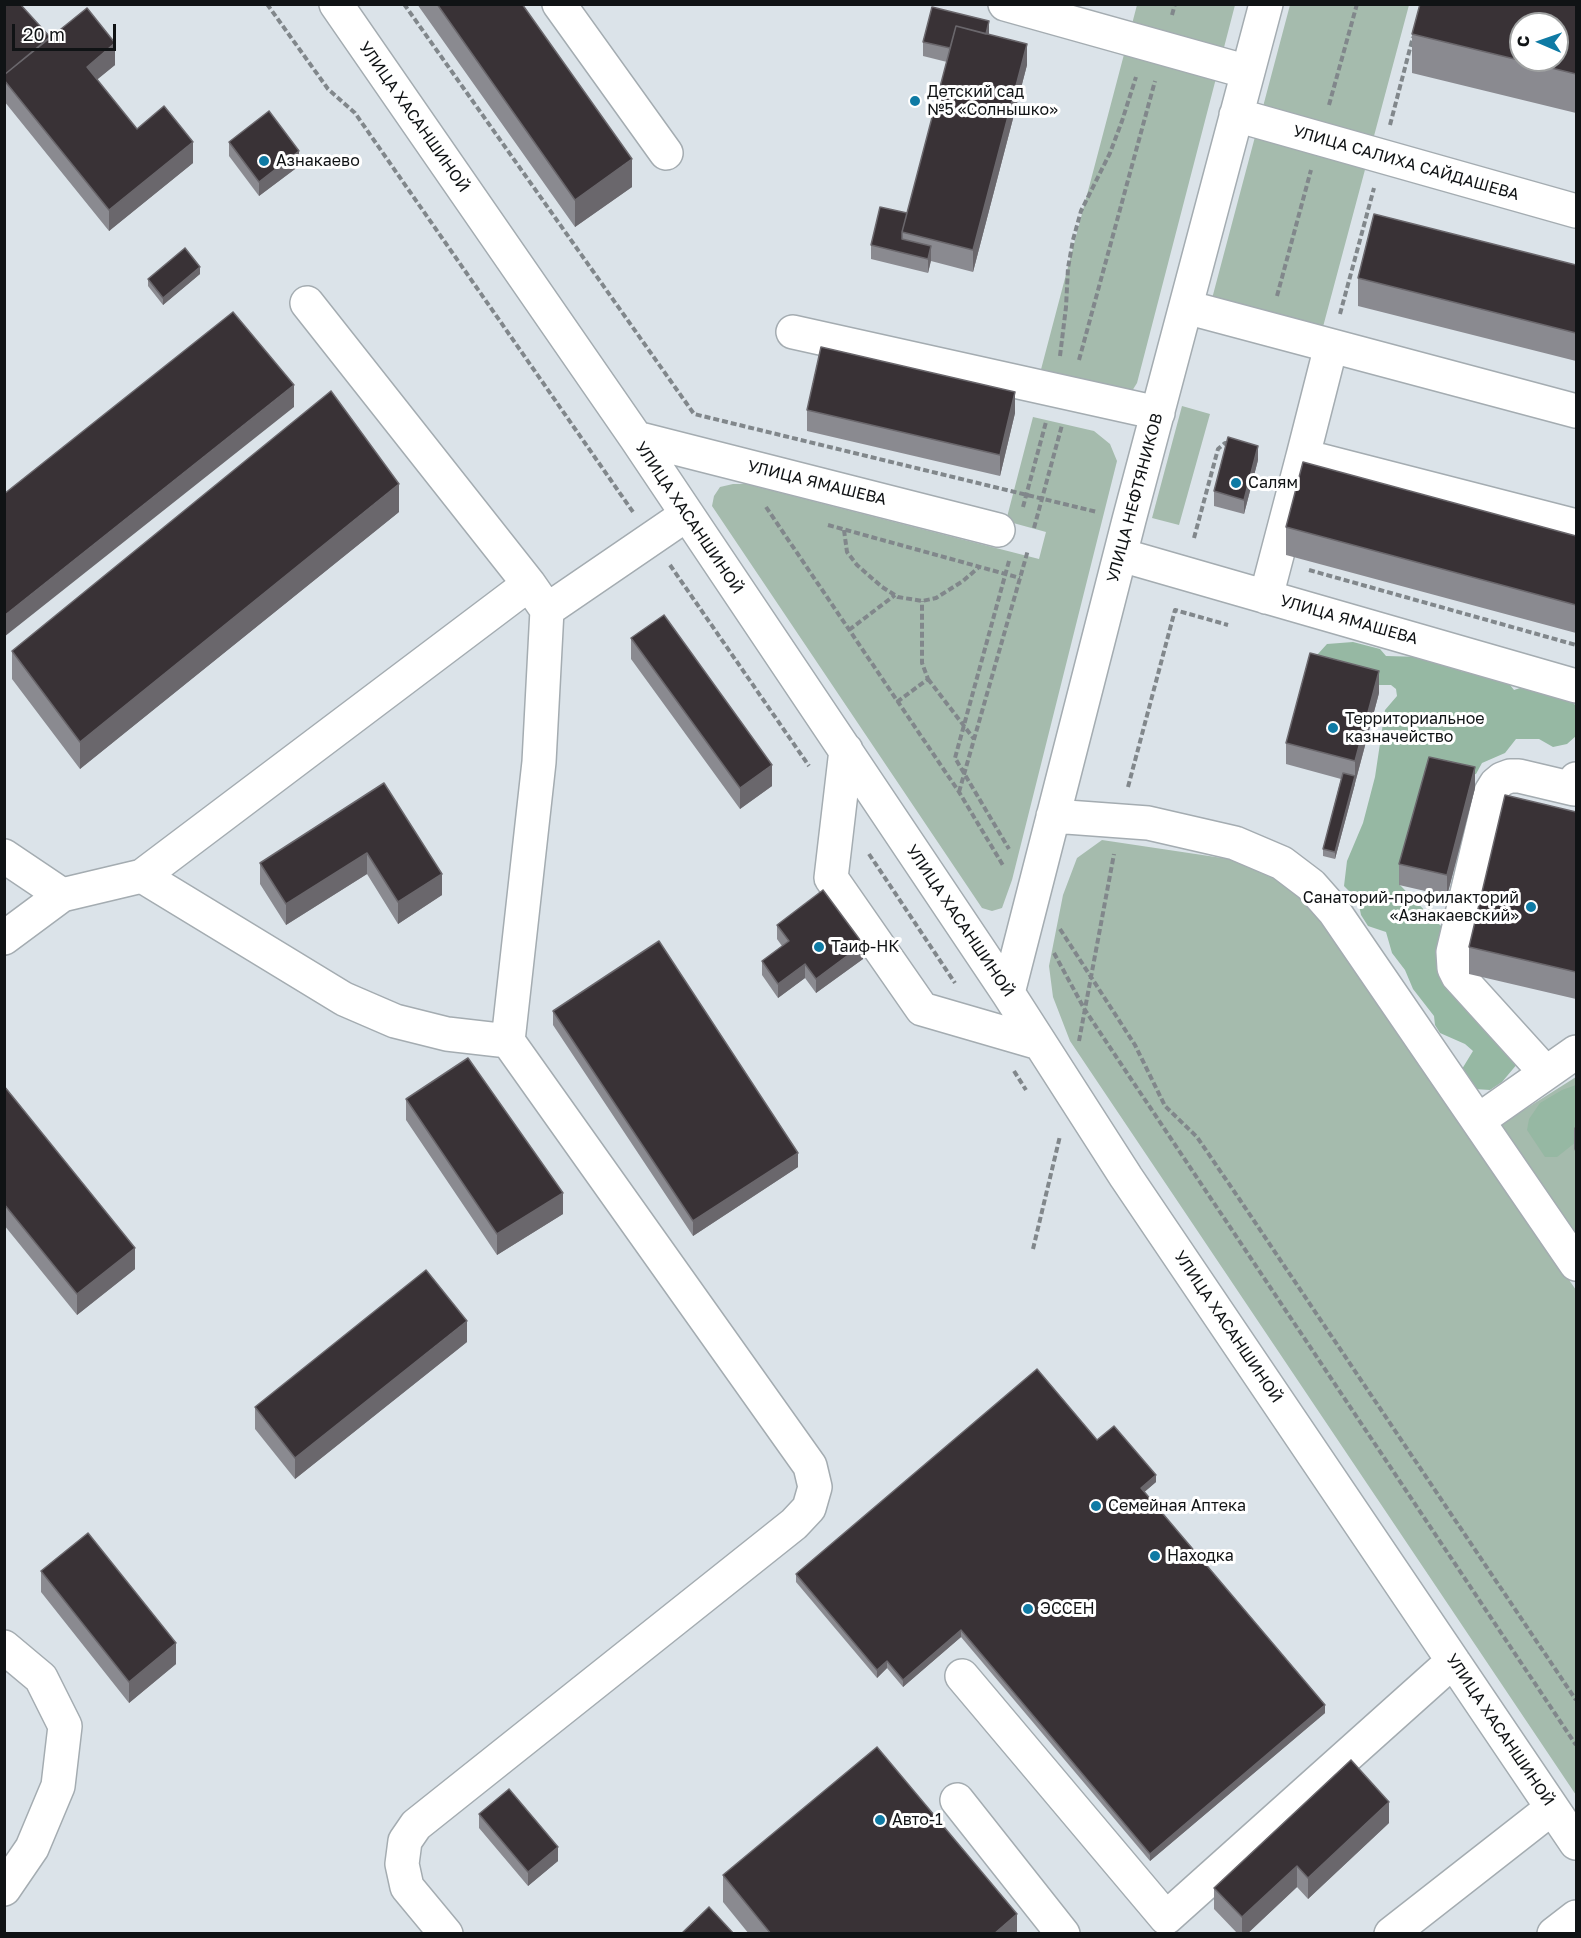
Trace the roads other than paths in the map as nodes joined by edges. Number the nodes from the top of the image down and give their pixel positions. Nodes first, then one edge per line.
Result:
1 (336, 4) edge
2 (559, 4) edge
3 (1005, 4) edge
4 (1266, 4) edge
5 (1248, 72) junction
6 (1236, 115) junction
7 (666, 153) dead end
8 (1576, 211) edge
9 (307, 303) dead end
10 (1186, 307) junction
11 (793, 332) dead end
12 (1331, 346) junction
13 (1576, 411) edge
14 (1158, 413) junction
15 (636, 438) junction
16 (1303, 456) junction
17 (686, 515) junction
18 (1576, 526) edge
19 (1010, 533) road end
20 (1120, 555) junction
21 (538, 597) junction
22 (1266, 597) junction
23 (1576, 686) edge
24 (846, 750) junction
25 (1576, 786) edge
26 (1053, 816) junction
27 (4, 855) edge
28 (142, 876) junction
29 (62, 894) junction
30 (4, 938) edge
31 (1008, 993) junction
32 (508, 1041) junction
33 (1040, 1043) junction
34 (1576, 1052) edge
35 (1546, 1073) junction
36 (1479, 1120) junction
37 (1576, 1263) edge
38 (4, 1647) edge
39 (1453, 1661) junction
40 (962, 1676) dead end
41 (957, 1800) dead end
42 (1552, 1808) junction
43 (1576, 1843) edge
44 (4, 1889) edge
45 (1576, 1917) edge
46 (1157, 1926) edge
47 (446, 1934) edge
48 (1063, 1934) edge
49 (1391, 1934) edge
50 (1554, 1934) edge

1 - 15 street, УЛИЦА ХАСАНШИНОЙ
2 - 7 street
3 - 5 street
4 - 5 street, УЛИЦА НЕФТЯНИКОВ
5 - 6 street, УЛИЦА НЕФТЯНИКОВ
6 - 8 street, УЛИЦА САЛИХА САЙДАШЕВА
6 - 10 street, УЛИЦА НЕФТЯНИКОВ
9 - 21 street
10 - 12 street
10 - 14 street, УЛИЦА НЕФТЯНИКОВ
11 - 14 street
12 - 13 street
12 - 16 street
14 - 20 street, УЛИЦА НЕФТЯНИКОВ
15 - 17 street, УЛИЦА ХАСАНШИНОЙ
15 - 19 street, УЛИЦА ЯМАШЕВА
16 - 18 street
16 - 22 street
17 - 21 street
17 - 24 street, УЛИЦА ХАСАНШИНОЙ
20 - 22 street, УЛИЦА ЯМАШЕВА
20 - 26 street, УЛИЦА НЕФТЯНИКОВ
21 - 28 street
21 - 32 street
22 - 23 street, УЛИЦА ЯМАШЕВА
24 - 31 street, УЛИЦА ХАСАНШИНОЙ
24 - 33 street
25 - 35 street
26 - 31 street, УЛИЦА НЕФТЯНИКОВ
26 - 36 street
27 - 29 street
28 - 29 street
28 - 32 street
29 - 30 street
31 - 33 street, УЛИЦА ХАСАНШИНОЙ
32 - 47 street
33 - 39 street, УЛИЦА ХАСАНШИНОЙ
34 - 35 street
35 - 36 street
36 - 37 street
38 - 44 street
39 - 42 street, УЛИЦА ХАСАНШИНОЙ
39 - 46 street
40 - 46 street
41 - 48 street
42 - 43 street, УЛИЦА ХАСАНШИНОЙ
42 - 49 street
45 - 50 street

